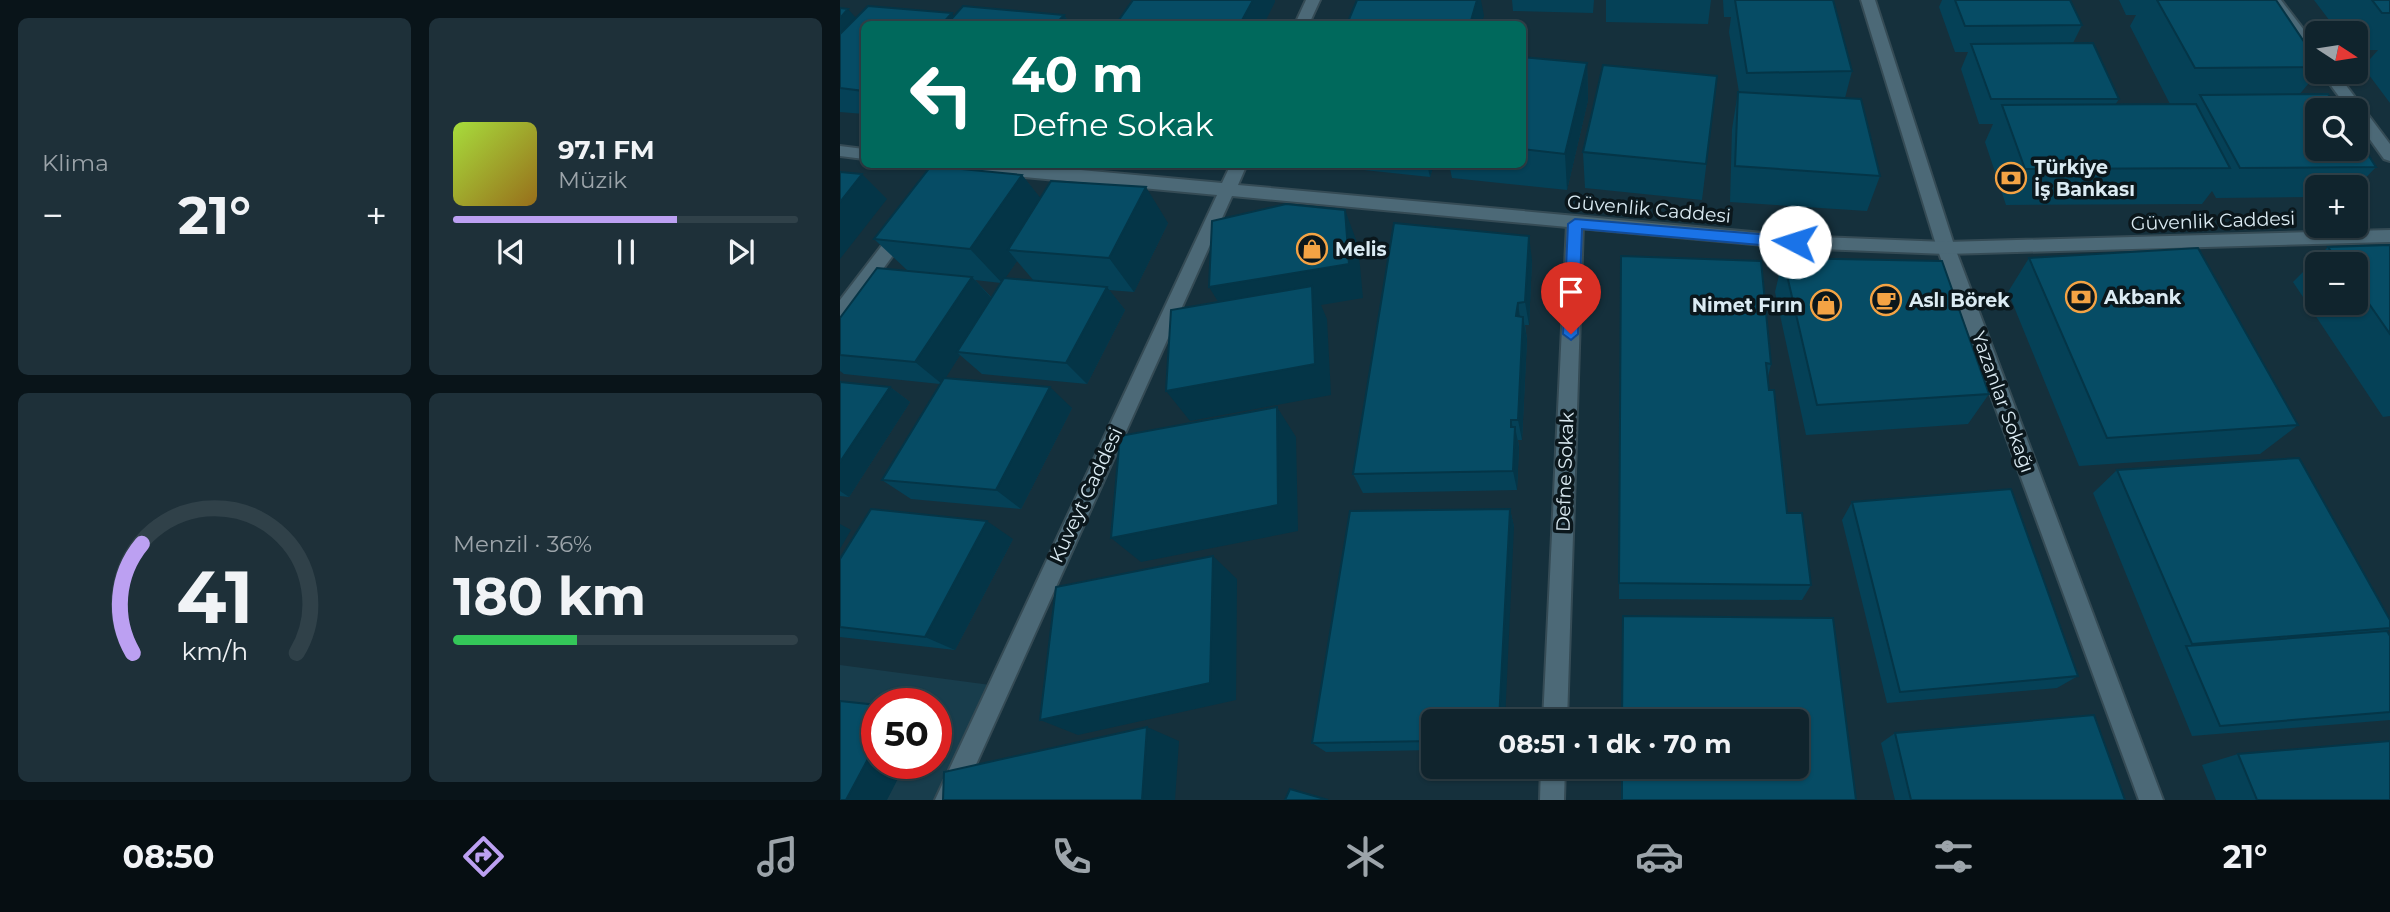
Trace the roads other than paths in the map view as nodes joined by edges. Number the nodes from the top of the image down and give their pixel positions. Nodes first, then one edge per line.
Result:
1 (1313, 0) edge
2 (1868, 0) edge
3 (2274, 0) edge
4 (1303, 21) edge
5 (2305, 41) edge
6 (2337, 84) edge
7 (840, 150) edge
8 (861, 154) edge
9 (2390, 155) edge
10 (947, 168) edge
11 (1237, 168) edge
12 (1227, 190) junction
13 (911, 218) edge
14 (1575, 224) junction
15 (2390, 236) edge
16 (1946, 248) junction
17 (840, 314) edge
18 (1555, 709) edge
19 (1553, 779) edge
20 (947, 800) edge
21 (1552, 800) edge
22 (2151, 800) edge

1 - 4 main road
2 - 16 main road, Yazanlar Sokağı
3 - 5 main road
6 - 9 main road
7 - 8 main road
10 - 12 main road, Güvenlik Caddesi
11 - 12 main road, Kuveyt Caddesi
12 - 14 main road, Güvenlik Caddesi
12 - 20 main road, Kuveyt Caddesi
13 - 17 main road
14 - 16 main road, Güvenlik Caddesi
14 - 18 main road, Defne Sokak
15 - 16 main road, Güvenlik Caddesi
16 - 22 main road, Yazanlar Sokağı
19 - 21 main road

